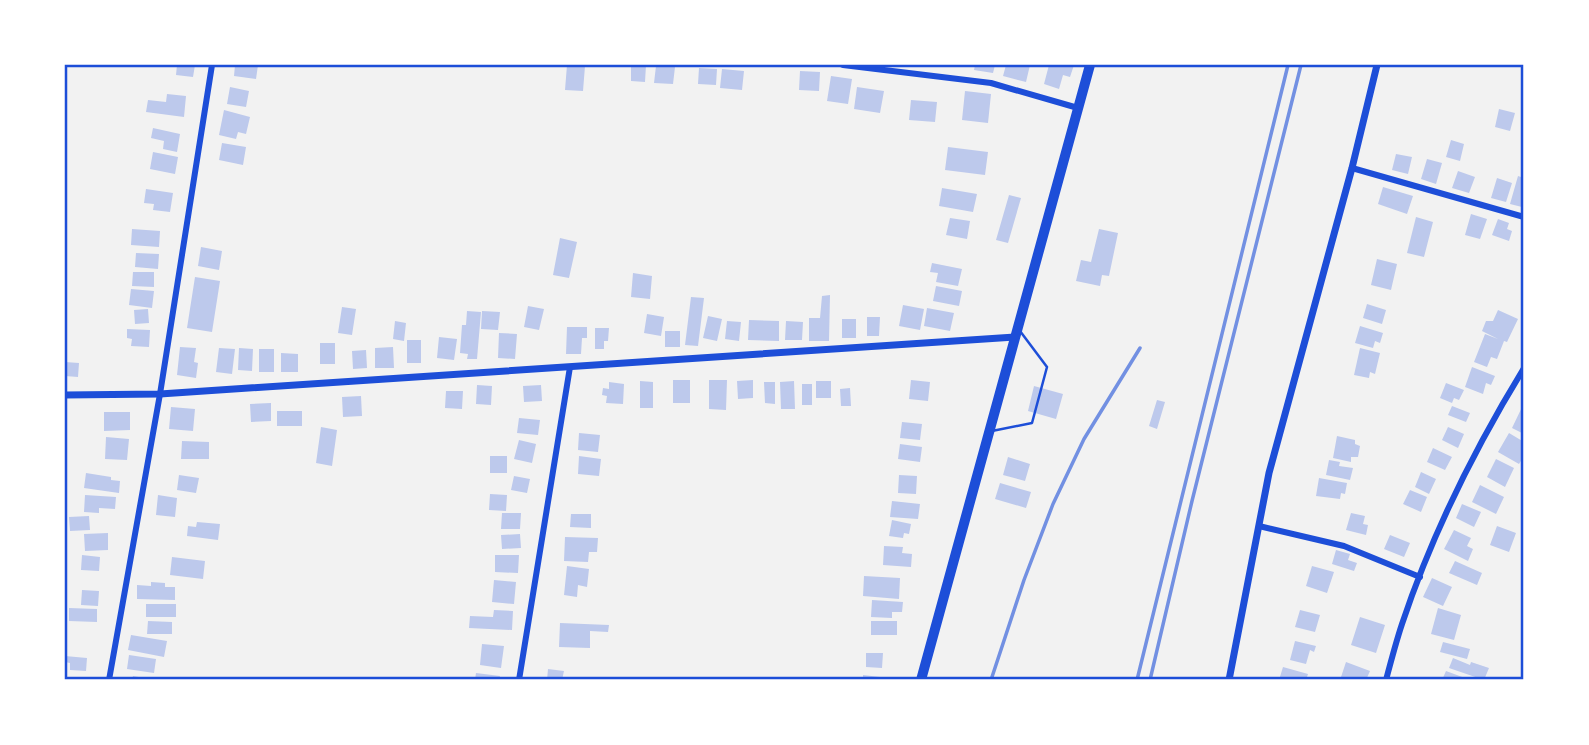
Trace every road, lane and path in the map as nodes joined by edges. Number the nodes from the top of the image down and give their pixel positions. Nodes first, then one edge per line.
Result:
1 (212, 65) edge
2 (843, 65) edge
3 (1090, 65) edge
4 (1377, 65) edge
5 (1078, 108) junction
6 (1352, 168) junction
7 (1524, 217) edge
8 (1016, 332) junction
9 (570, 367) junction
10 (1524, 368) edge
11 (160, 394) junction
12 (65, 395) edge
13 (989, 432) junction
14 (1259, 526) junction
15 (1420, 576) junction
16 (109, 680) edge
17 (519, 680) edge
18 (921, 680) edge
19 (1228, 680) edge
20 (1386, 680) edge

1 - 11 street
2 - 5 street
3 - 5 main road
4 - 6 street
5 - 8 main road
6 - 7 street
6 - 14 street
8 - 9 street
8 - 13 main road
8 - 13 lane
9 - 11 street
9 - 17 street
10 - 15 street
11 - 12 street
11 - 16 street
13 - 18 main road
14 - 15 street
14 - 19 street
15 - 20 street

